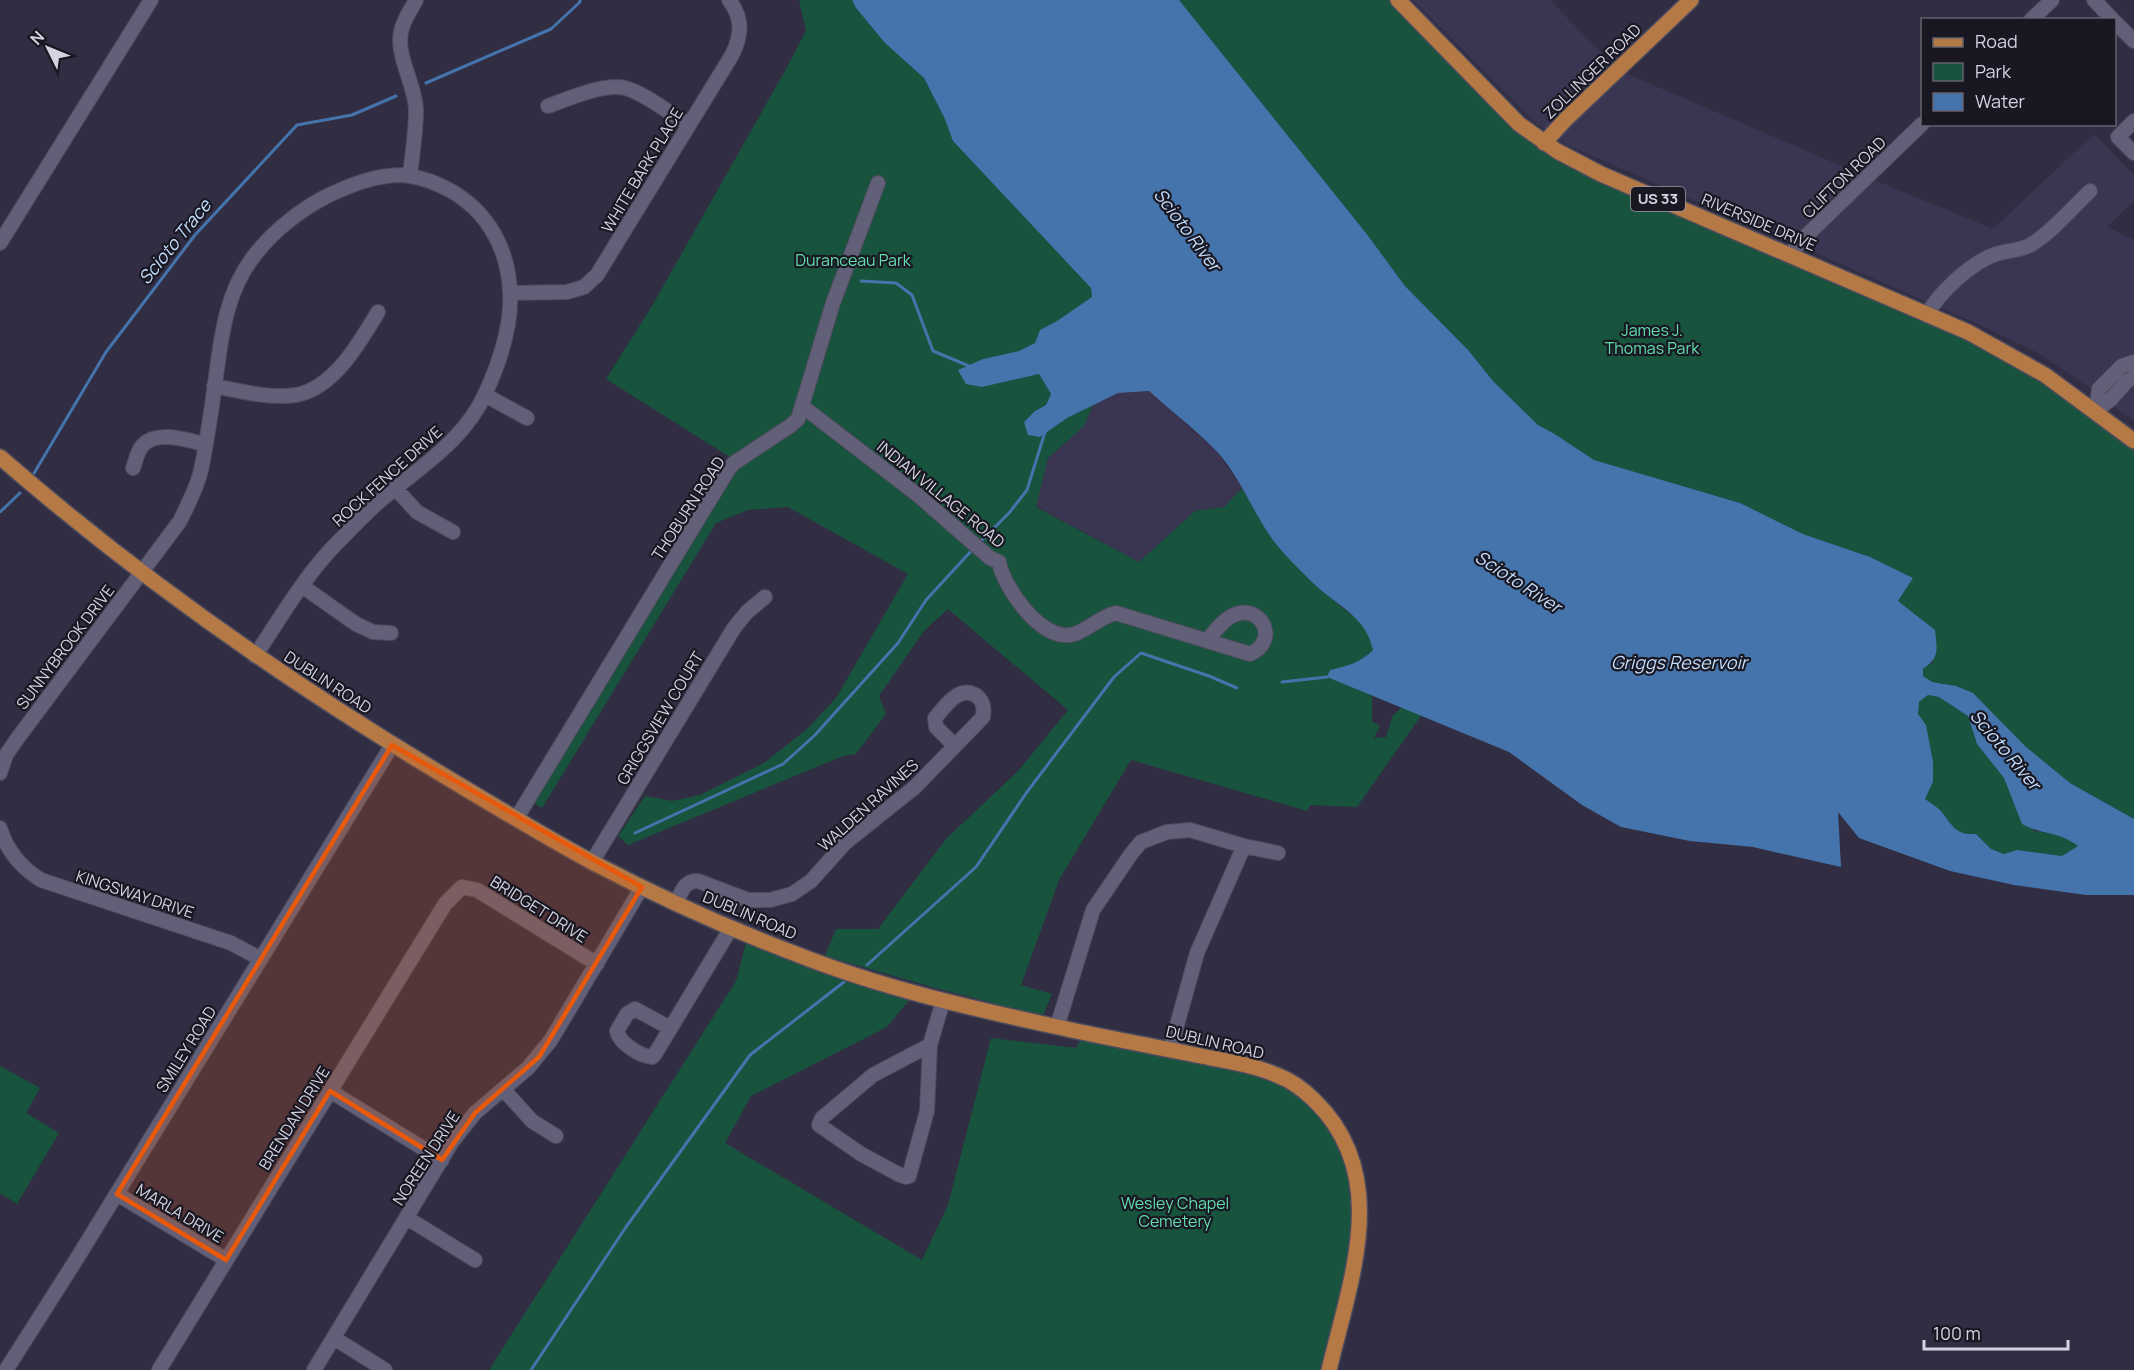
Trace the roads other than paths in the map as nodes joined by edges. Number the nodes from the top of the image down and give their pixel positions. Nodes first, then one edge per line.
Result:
1 (151, 0) edge
2 (416, 0) edge
3 (729, 0) edge
4 (1398, 0) edge
5 (1691, 0) edge
6 (2052, 0) edge
7 (2094, 0) edge
8 (2033, 18) edge
9 (2112, 18) edge
10 (2116, 22) edge
11 (2134, 41) edge
12 (548, 106) dead end
13 (2134, 121) edge
14 (689, 125) junction
15 (1921, 126) edge
16 (1544, 143) junction
17 (2134, 153) edge
18 (410, 176) junction
19 (878, 183) dead end
20 (2090, 190) dead end
21 (0, 243) edge
22 (1790, 254) junction
23 (510, 293) junction
24 (378, 312) dead end
25 (1927, 315) junction
26 (2134, 362) edge
27 (2134, 377) edge
28 (214, 386) junction
29 (485, 395) junction
30 (802, 406) junction
31 (2096, 411) junction
32 (527, 418) dead end
33 (2134, 441) edge
34 (204, 444) junction
35 (0, 457) edge
36 (133, 468) dead end
37 (396, 489) junction
38 (453, 532) dead end
39 (141, 573) junction
40 (302, 586) junction
41 (765, 597) dead end
42 (391, 633) dead end
43 (1207, 641) dead end
44 (255, 656) junction
45 (392, 745) junction
46 (955, 746) dead end
47 (0, 773) edge
48 (516, 819) junction
49 (0, 828) edge
50 (1244, 846) junction
51 (4, 849) edge
52 (1278, 854) dead end
53 (591, 862) junction
54 (462, 887) joint
55 (642, 887) junction
56 (675, 903) junction
57 (731, 928) junction
58 (261, 958) junction
59 (597, 964) junction
60 (944, 1002) junction
61 (1057, 1027) junction
62 (670, 1028) dead end
63 (930, 1045) junction
64 (1170, 1050) junction
65 (503, 1089) junction
66 (330, 1091) junction
67 (556, 1136) dead end
68 (442, 1160) junction
69 (117, 1194) junction
70 (407, 1218) junction
71 (226, 1260) junction
72 (475, 1260) dead end
73 (334, 1338) junction
74 (6, 1370) edge
75 (159, 1370) edge
76 (314, 1370) edge
77 (385, 1370) edge
78 (1329, 1370) edge

1 - 21 street
2 - 18 street
3 - 14 street, WHITE BARK PLACE
4 - 16 main road, RIVERSIDE DRIVE / US 33
5 - 16 main road, ZOLLINGER ROAD
6 - 8 street
7 - 9 street
10 - 11 street
12 - 14 street
13 - 17 street
14 - 23 street, WHITE BARK PLACE
15 - 22 street, CLIFTON ROAD
16 - 22 main road, RIVERSIDE DRIVE / US 33
18 - 23 street, ROCK FENCE DRIVE
18 - 28 street
19 - 30 street, THOBURN ROAD
20 - 25 street
22 - 25 main road, RIVERSIDE DRIVE / US 33
23 - 29 street, ROCK FENCE DRIVE
24 - 28 street
25 - 31 main road, RIVERSIDE DRIVE / US 33
26 - 31 street
27 - 31 street
28 - 34 street
29 - 32 street
29 - 37 street, ROCK FENCE DRIVE
30 - 43 street, INDIAN VILLAGE ROAD
30 - 48 street, THOBURN ROAD
31 - 33 main road, RIVERSIDE DRIVE / US 33
34 - 36 street
34 - 39 street
35 - 39 main road, DUBLIN ROAD
37 - 38 street
37 - 40 street, ROCK FENCE DRIVE
39 - 44 main road, DUBLIN ROAD
39 - 47 street, SUNNYBROOK DRIVE
40 - 42 street
40 - 44 street, ROCK FENCE DRIVE
41 - 53 street, GRIGGSVIEW COURT
44 - 45 main road, DUBLIN ROAD
45 - 48 main road, DUBLIN ROAD
45 - 58 street, SMILEY ROAD
46 - 56 street, WALDEN RAVINES
48 - 53 main road, DUBLIN ROAD
49 - 51 street
50 - 52 street
50 - 61 street
50 - 64 street
51 - 58 street, KINGSWAY DRIVE
53 - 55 main road, DUBLIN ROAD
54 - 59 street, BRIDGET DRIVE
54 - 66 street, BRENDAN DRIVE
55 - 56 main road, DUBLIN ROAD
55 - 59 street, NOREEN DRIVE
56 - 57 main road, DUBLIN ROAD
57 - 60 main road, DUBLIN ROAD
57 - 62 street
58 - 69 street, SMILEY ROAD
59 - 65 street, NOREEN DRIVE
60 - 61 main road, DUBLIN ROAD
60 - 63 street
61 - 64 main road, DUBLIN ROAD
63 - 63 street
64 - 78 main road, DUBLIN ROAD
65 - 67 street
65 - 68 street, NOREEN DRIVE
66 - 68 street
66 - 71 street, BRENDAN DRIVE
68 - 70 street, NOREEN DRIVE
69 - 71 street, MARLA DRIVE
69 - 74 street, SMILEY ROAD
70 - 72 street
70 - 73 street, NOREEN DRIVE
71 - 75 street, BRENDAN DRIVE
73 - 76 street, NOREEN DRIVE
73 - 77 street

